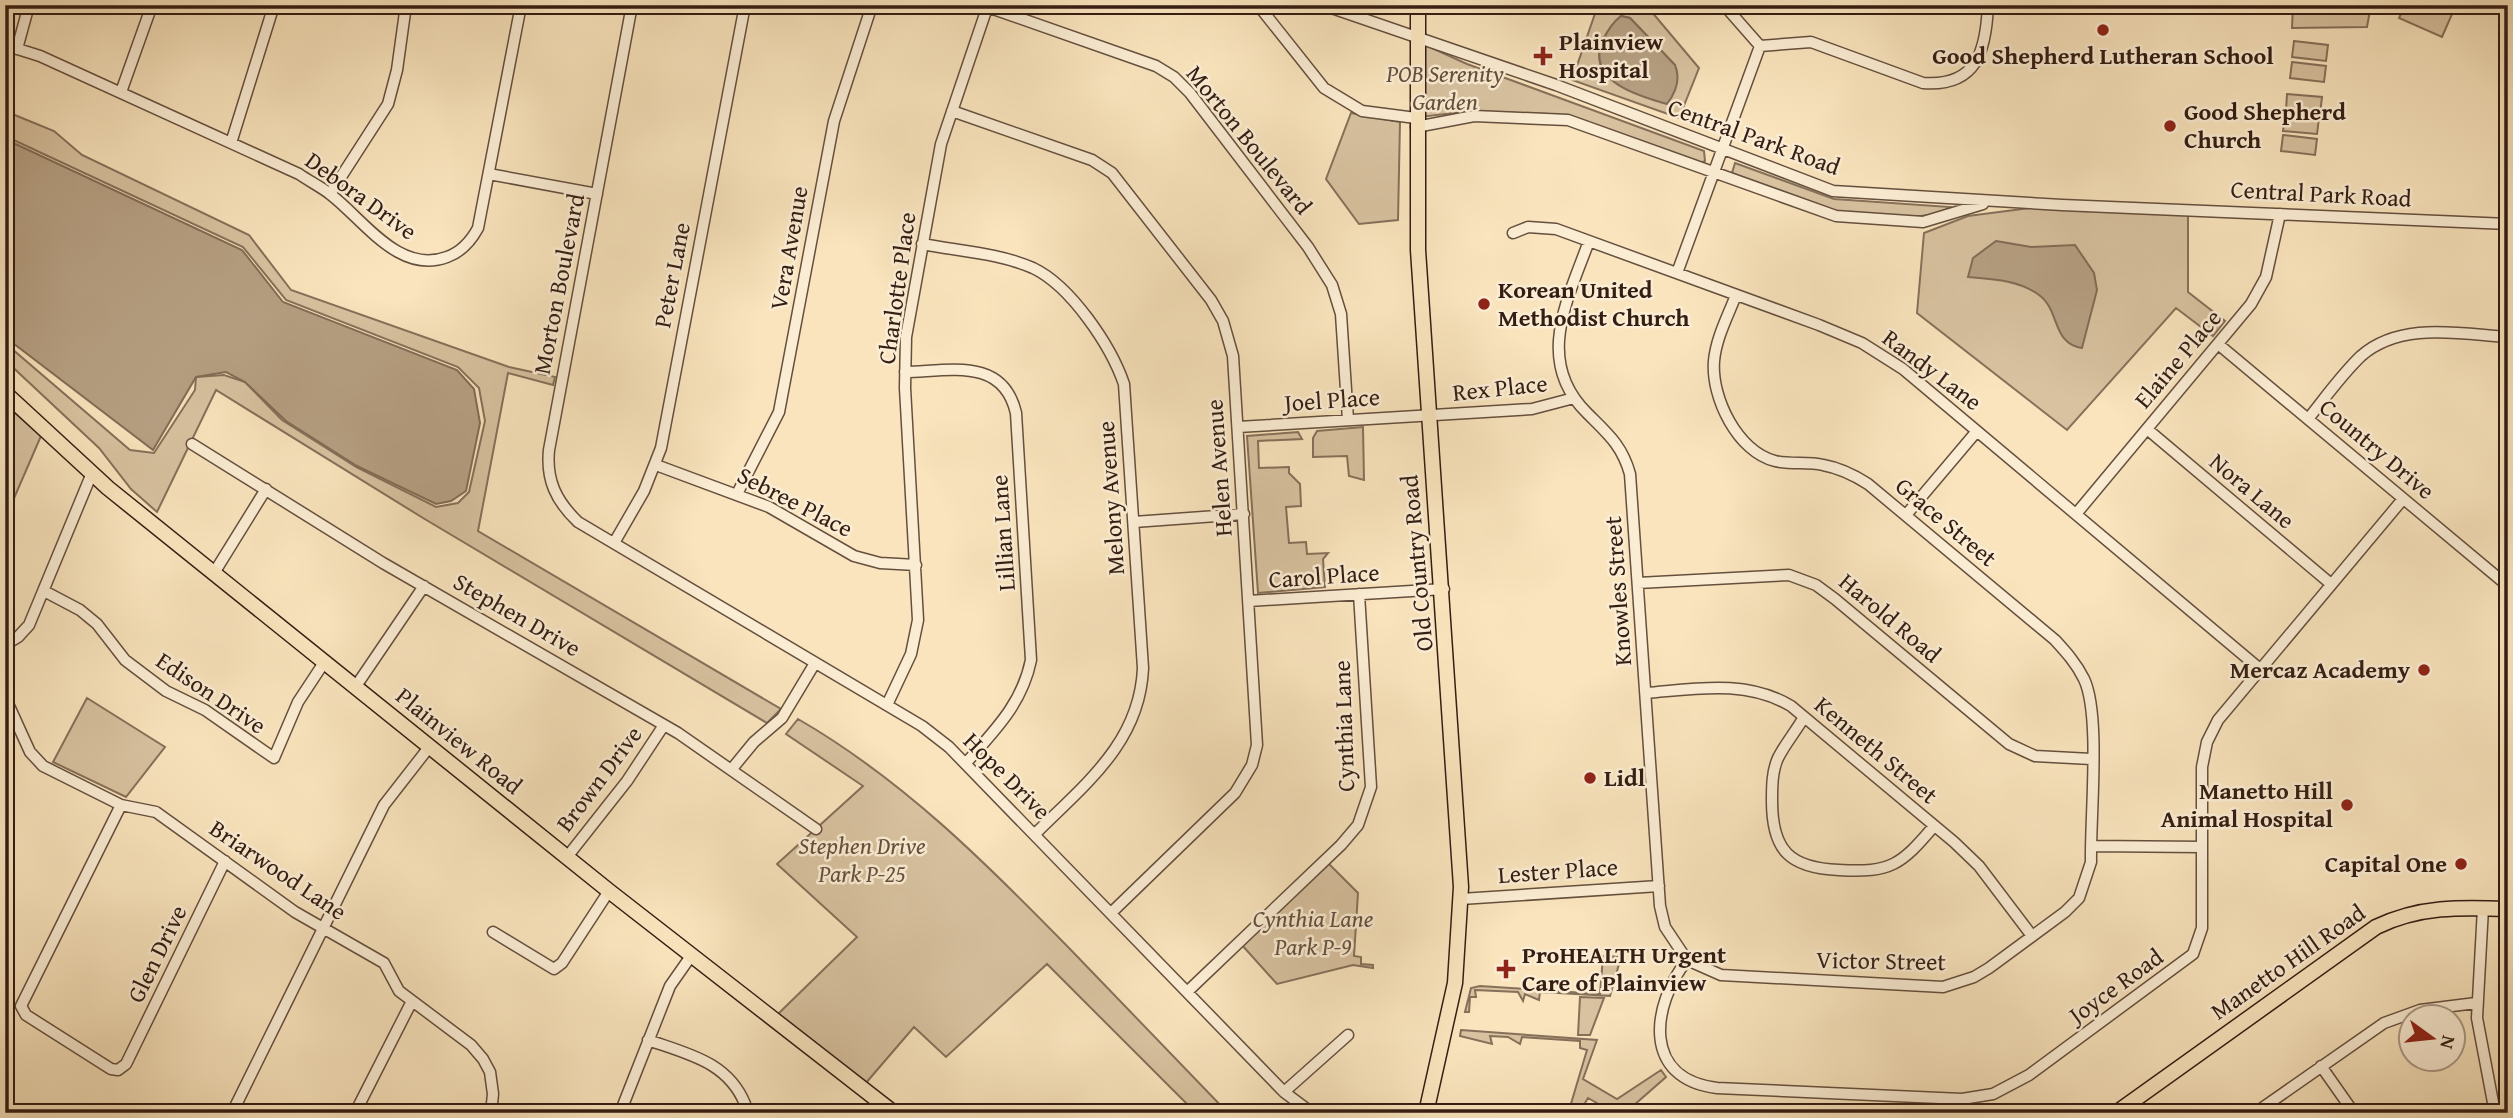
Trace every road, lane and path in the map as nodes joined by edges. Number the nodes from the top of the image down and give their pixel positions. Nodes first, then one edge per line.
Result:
1 (29, 5) edge
2 (152, 5) edge
3 (274, 5) edge
4 (406, 5) edge
5 (521, 5) edge
6 (632, 5) edge
7 (745, 5) edge
8 (872, 5) edge
9 (1258, 5) edge
10 (1323, 5) edge
11 (1418, 5) edge
12 (1724, 5) edge
13 (1988, 5) edge
14 (986, 6) edge
15 (1418, 38) junction
16 (5, 46) edge
17 (1760, 46) junction
18 (17, 49) junction
19 (121, 92) junction
20 (952, 111) junction
21 (1416, 123) junction
22 (231, 143) junction
23 (1722, 150) junction
24 (1714, 172) junction
25 (489, 174) junction
26 (330, 194) junction
27 (597, 194) junction
28 (2007, 201) junction
29 (2280, 214) junction
30 (2508, 224) edge
31 (1513, 233) dead end
32 (1589, 241) junction
33 (922, 244) junction
34 (1677, 273) junction
35 (1736, 295) junction
36 (2508, 337) edge
37 (2218, 344) junction
38 (905, 372) junction
39 (5, 393) edge
40 (1574, 398) junction
41 (1429, 415) junction
42 (2308, 419) junction
43 (1348, 420) junction
44 (1238, 427) junction
45 (2147, 429) junction
46 (1977, 431) junction
47 (192, 444) dead end
48 (656, 465) junction
49 (92, 473) junction
50 (266, 489) junction
51 (737, 494) junction
52 (2403, 499) junction
53 (1244, 514) junction
54 (2076, 514) junction
55 (1906, 515) junction
56 (1134, 522) junction
57 (614, 544) junction
58 (916, 565) junction
59 (214, 573) junction
60 (1639, 583) junction
61 (2331, 584) junction
62 (424, 586) junction
63 (2508, 586) edge
64 (1444, 589) junction
65 (44, 591) junction
66 (1359, 594) junction
67 (1249, 601) junction
68 (5, 645) edge
69 (325, 661) junction
70 (815, 663) junction
71 (2260, 669) junction
72 (356, 686) junction
73 (1646, 693) junction
74 (5, 697) edge
75 (887, 705) junction
76 (1804, 717) junction
77 (664, 725) junction
78 (430, 747) junction
79 (2091, 759) junction
80 (966, 763) junction
81 (731, 770) junction
82 (121, 806) junction
83 (1934, 826) junction
84 (816, 830) dead end
85 (1035, 834) junction
86 (2091, 846) junction
87 (2202, 847) junction
88 (567, 857) junction
89 (225, 861) junction
90 (1658, 886) junction
91 (609, 891) junction
92 (1461, 898) junction
93 (2483, 908) junction
94 (2508, 909) edge
95 (1111, 913) junction
96 (324, 927) junction
97 (493, 932) dead end
98 (2032, 936) junction
99 (691, 956) junction
100 (1687, 960) junction
101 (1187, 992) junction
102 (412, 1001) junction
103 (2476, 1003) junction
104 (1348, 1035) dead end
105 (648, 1040) junction
106 (2321, 1066) junction
107 (1284, 1092) junction
108 (1962, 1099) junction
109 (745, 1104) dead end
110 (2120, 1111) edge
111 (232, 1113) edge
112 (355, 1113) edge
113 (491, 1113) edge
114 (620, 1113) edge
115 (894, 1113) edge
116 (1312, 1113) edge
117 (1426, 1113) edge
118 (1962, 1113) edge
119 (2255, 1113) edge
120 (2354, 1113) edge
121 (2495, 1113) edge

1 - 18 street
2 - 19 street
3 - 22 street
4 - 26 street
5 - 25 street, Debora Drive
6 - 27 street, Morton Boulevard
7 - 48 street, Peter Lane
8 - 51 street, Vera Avenue
9 - 21 street, Central Park Road
10 - 15 street, Central Park Road
11 - 15 main road, Old Country Road
12 - 17 street
13 - 17 street
14 - 20 street, Charlotte Place
14 - 43 street, Morton Boulevard
15 - 21 main road, Old Country Road
15 - 23 street, Central Park Road
16 - 18 street, Debora Drive
17 - 23 street
18 - 19 street, Debora Drive
19 - 22 street, Debora Drive
20 - 33 street, Charlotte Place
20 - 44 street, Helen Avenue
21 - 24 street, Central Park Road
21 - 41 main road, Old Country Road
22 - 26 street, Debora Drive
23 - 24 street
23 - 28 street, Central Park Road
24 - 28 street, Central Park Road
24 - 34 street
25 - 26 street, Debora Drive
25 - 27 street
27 - 57 street, Morton Boulevard
28 - 29 street, Central Park Road
29 - 30 street, Central Park Road
29 - 37 street, Elaine Place
31 - 32 street, Randy Lane
32 - 34 street, Randy Lane
32 - 40 street, Knowles Street
33 - 38 street, Charlotte Place
33 - 56 street, Melony Avenue
34 - 35 street, Randy Lane
35 - 46 street, Randy Lane
35 - 55 street, Grace Street
36 - 42 street
37 - 42 street, Country Drive
37 - 45 street, Elaine Place
38 - 58 street, Charlotte Place
38 - 80 street, Lillian Lane
39 - 49 main road, Plainview Road
40 - 41 street, Rex Place
40 - 60 street, Knowles Street
41 - 43 street, Joel Place
41 - 64 main road, Old Country Road
42 - 52 street, Country Drive
43 - 44 street, Joel Place
44 - 53 street, Helen Avenue
45 - 54 street, Elaine Place
45 - 61 street, Nora Lane
46 - 54 street, Randy Lane
46 - 55 street
47 - 50 street, Stephen Drive
48 - 51 street, Sebree Place
48 - 57 street, Peter Lane
49 - 59 main road, Plainview Road
49 - 65 street
50 - 59 street
50 - 62 street, Stephen Drive
51 - 58 street, Sebree Place
52 - 61 street, Joyce Road
52 - 63 street, Country Drive
53 - 56 street
53 - 67 street, Helen Avenue
54 - 71 street, Randy Lane
55 - 79 street, Grace Street
56 - 85 street, Melony Avenue
57 - 70 street, Hope Drive
58 - 75 street, Charlotte Place
59 - 69 main road, Plainview Road
60 - 73 street, Knowles Street
60 - 79 street, Harold Road
61 - 71 street, Joyce Road
62 - 72 street
62 - 77 street, Stephen Drive
64 - 66 street, Carol Place
64 - 92 main road, Old Country Road
65 - 68 street
65 - 69 street, Edison Drive
66 - 67 street, Carol Place
66 - 101 street, Cynthia Lane
67 - 95 street, Helen Avenue
69 - 72 main road, Plainview Road
70 - 75 street, Hope Drive
70 - 81 street
71 - 87 street, Joyce Road
72 - 78 main road, Plainview Road
73 - 76 street, Kenneth Street
73 - 90 street, Knowles Street
74 - 82 street, Briarwood Lane
75 - 80 street, Hope Drive
76 - 83 street, Kenneth Street
76 - 83 street
77 - 81 street, Stephen Drive
77 - 88 street, Brown Drive
78 - 88 main road, Plainview Road
78 - 96 street
79 - 86 street, Grace Street
80 - 85 street, Hope Drive
81 - 84 street, Stephen Drive
82 - 89 street, Briarwood Lane
82 - 89 street, Glen Drive
83 - 98 street, Kenneth Street
85 - 95 street, Hope Drive
86 - 87 street
86 - 98 street, Victor Street
87 - 108 street, Joyce Road
88 - 91 main road, Plainview Road
89 - 96 street, Briarwood Lane
90 - 92 street, Lester Place
90 - 100 street, Knowles Street
91 - 97 street
91 - 99 main road, Plainview Road
92 - 117 main road, Old Country Road
93 - 94 main road, Manetto Hill Road
93 - 103 street
93 - 110 main road, Manetto Hill Road
95 - 101 street, Hope Drive
96 - 102 street, Briarwood Lane
96 - 111 street
98 - 100 street, Victor Street
99 - 105 street
99 - 115 main road, Plainview Road
100 - 108 street, Joyce Road
101 - 107 street, Hope Drive
102 - 112 street
102 - 113 street, Briarwood Lane
103 - 106 street
103 - 121 street
104 - 107 street
105 - 109 street
105 - 114 street
106 - 119 street
106 - 120 street
107 - 116 street, Hope Drive
108 - 118 street

